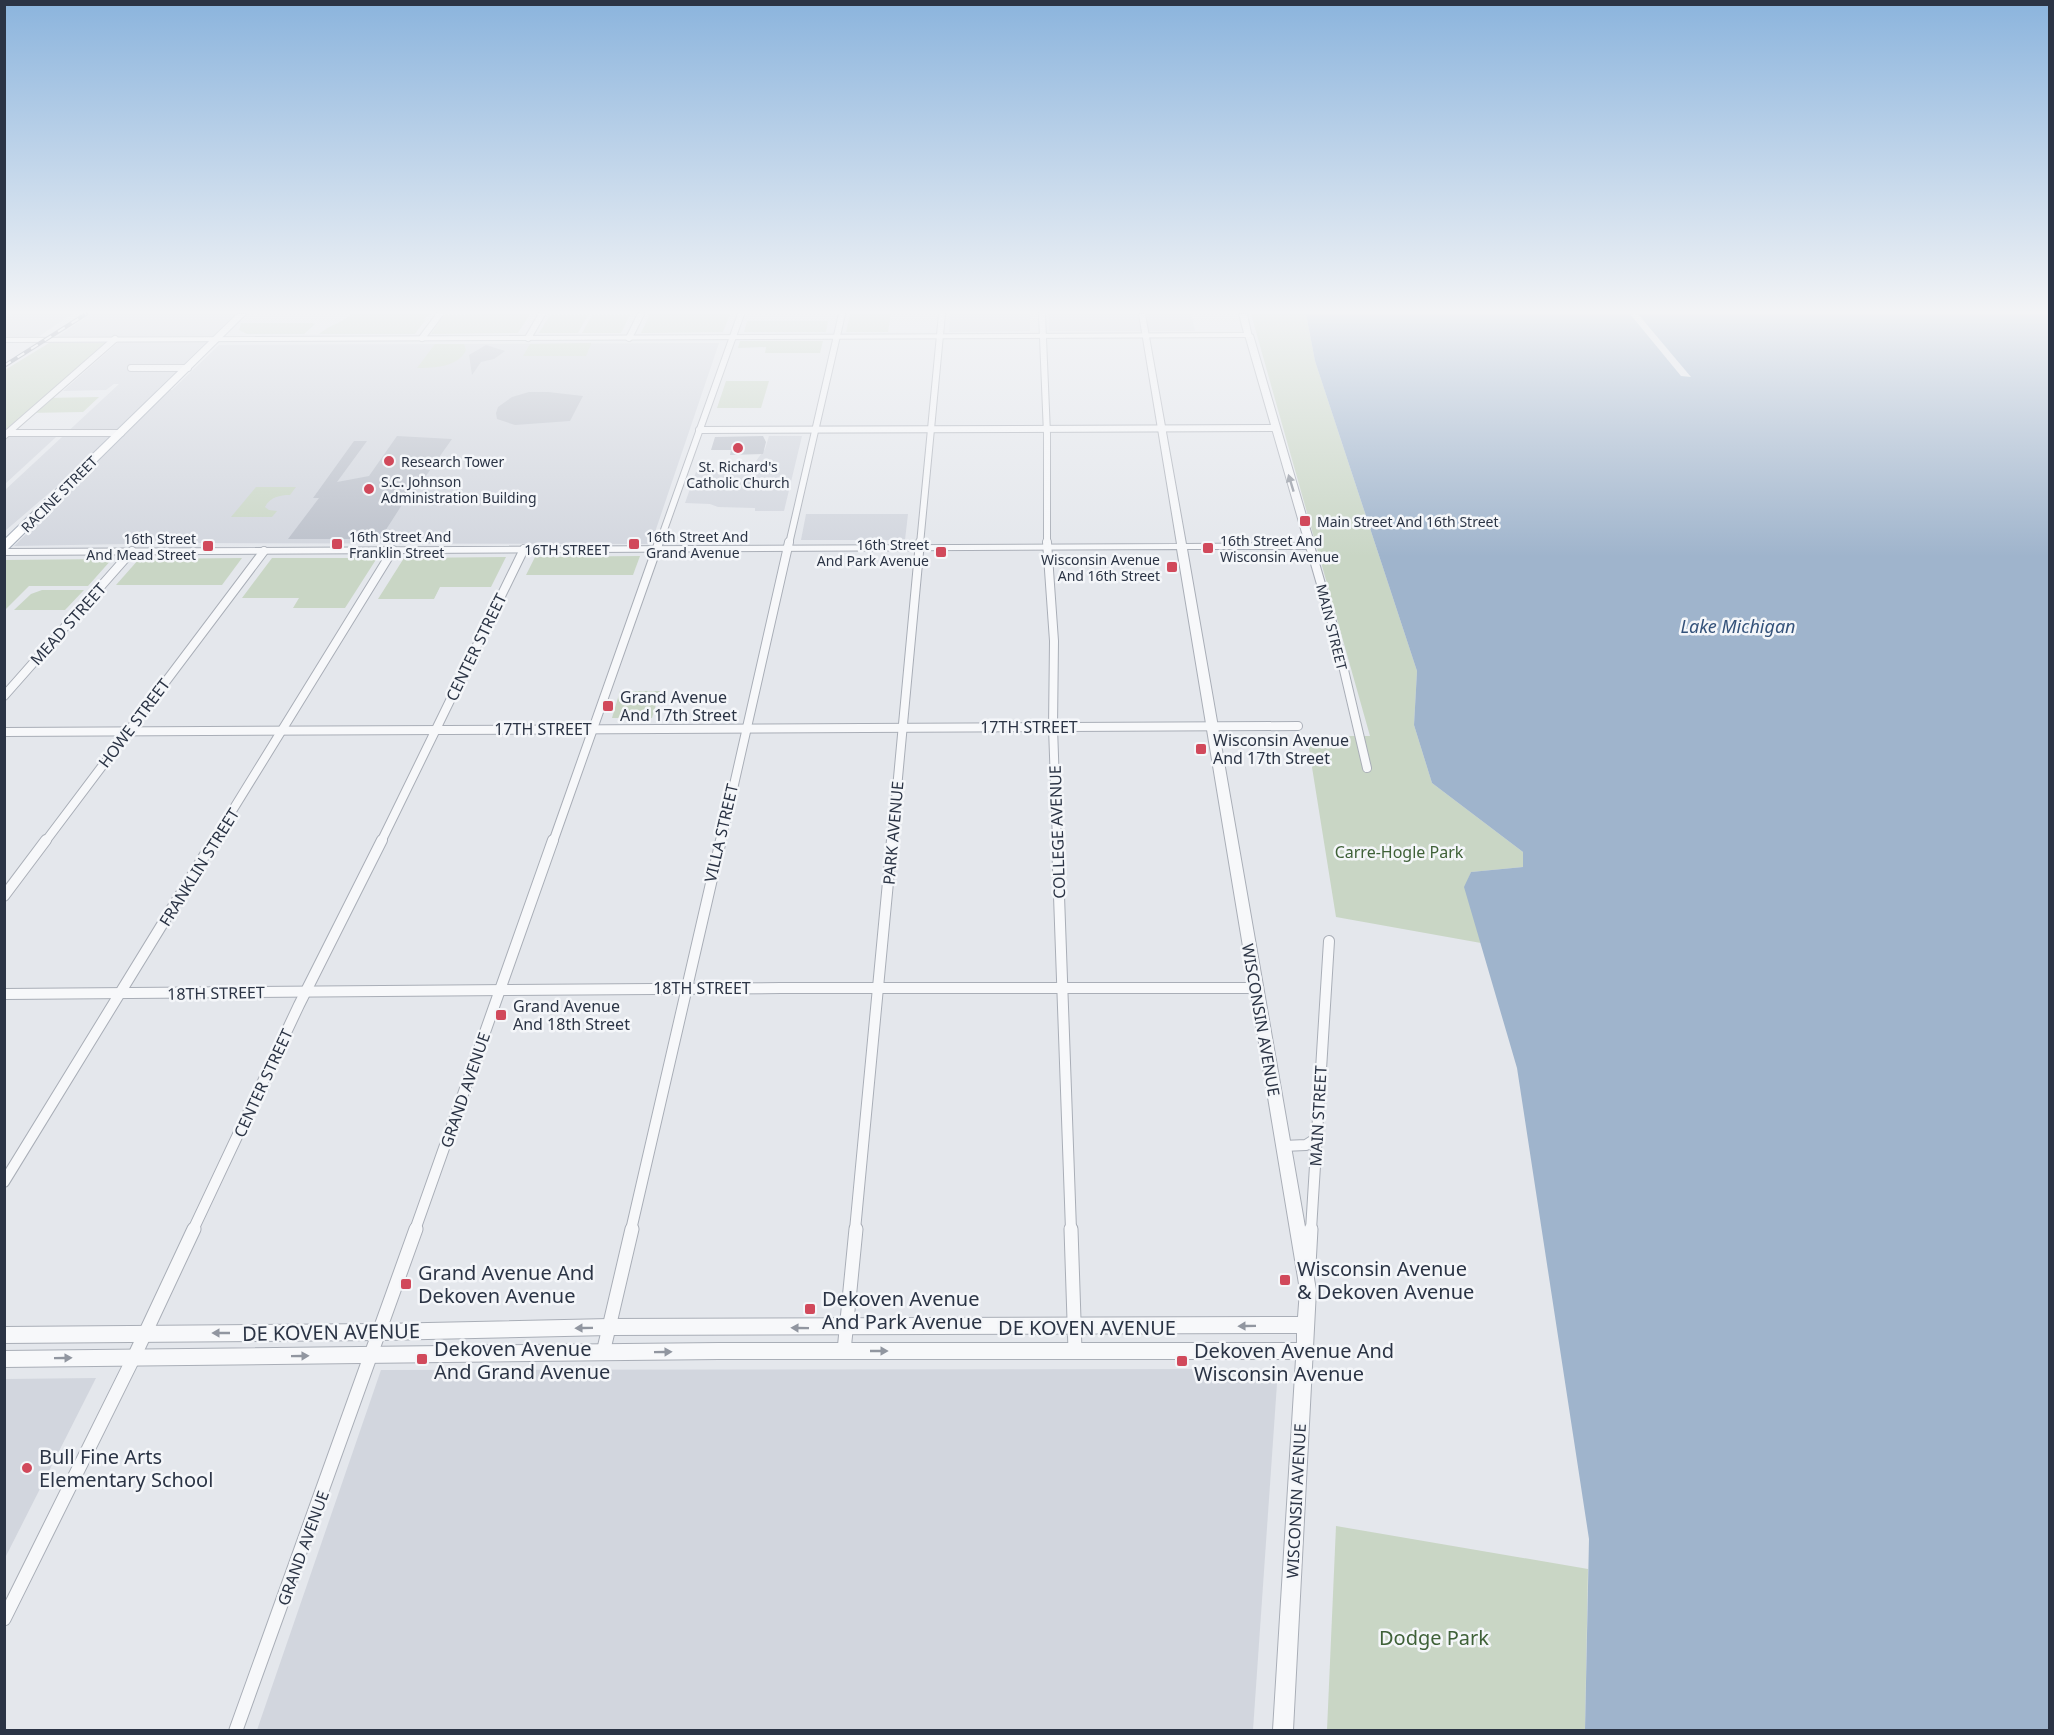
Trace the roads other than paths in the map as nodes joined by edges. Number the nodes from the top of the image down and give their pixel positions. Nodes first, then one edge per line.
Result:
1 (51, 395) edge
2 (160, 395) edge
3 (712, 395) edge
4 (823, 395) edge
5 (934, 395) edge
6 (1045, 395) edge
7 (1156, 395) edge
8 (1266, 395) edge
9 (1275, 428) junction
10 (1046, 429) junction
11 (1162, 429) junction
12 (699, 430) junction
13 (815, 430) junction
14 (931, 430) junction
15 (121, 433) junction
16 (6, 434) edge
17 (59, 494) junction
18 (4, 534) edge
19 (1310, 546) junction
20 (4, 547) edge
21 (1182, 547) junction
22 (787, 548) junction
23 (920, 548) junction
24 (1047, 548) junction
25 (524, 549) junction
26 (656, 549) junction
27 (393, 550) junction
28 (132, 551) junction
29 (264, 551) junction
30 (4, 552) edge
31 (4, 696) edge
32 (1211, 726) junction
33 (1298, 726) dead end
34 (745, 727) junction
35 (1053, 727) junction
36 (902, 728) junction
37 (436, 729) junction
38 (592, 729) junction
39 (284, 730) junction
40 (128, 731) junction
41 (4, 732) edge
42 (1367, 768) dead end
43 (4, 896) edge
44 (1329, 941) dead end
45 (1256, 988) junction
46 (687, 989) junction
47 (1062, 989) junction
48 (878, 990) junction
49 (306, 991) junction
50 (499, 992) junction
51 (121, 993) junction
52 (4, 994) edge
53 (1317, 1138) junction
54 (1283, 1146) junction
55 (4, 1182) edge
56 (1308, 1290) junction
57 (1305, 1325) junction
58 (1074, 1327) junction
59 (609, 1328) junction
60 (846, 1328) junction
61 (381, 1332) junction
62 (145, 1334) junction
63 (4, 1335) edge
64 (1075, 1350) junction
65 (844, 1351) junction
66 (1304, 1351) junction
67 (603, 1353) junction
68 (373, 1356) junction
69 (134, 1357) junction
70 (4, 1359) edge
71 (4, 1619) edge
72 (236, 1731) edge
73 (1283, 1731) edge

1 - 16 street
2 - 15 main road, RACINE STREET
3 - 12 street, GRAND AVENUE
4 - 13 street, VILLA STREET
5 - 14 street, PARK AVENUE
6 - 10 street, COLLEGE AVENUE
7 - 11 street, WISCONSIN AVENUE
8 - 9 street, MAIN STREET
9 - 11 street
19 -> 9 street, MAIN STREET
10 - 11 street
10 - 14 street
10 - 24 street, COLLEGE AVENUE
11 - 21 street, WISCONSIN AVENUE
12 - 13 street
12 - 26 street, GRAND AVENUE
13 - 14 street
13 - 22 street, VILLA STREET
14 - 23 street, PARK AVENUE
15 - 16 street
15 - 17 main road, RACINE STREET
17 - 18 main road
17 - 20 main road, RACINE STREET
19 - 21 street, 16TH STREET
19 - 42 street, MAIN STREET
21 - 24 street, 16TH STREET
21 - 32 street, WISCONSIN AVENUE
22 - 23 street, 16TH STREET
22 - 26 street, 16TH STREET
22 - 34 street, VILLA STREET
23 - 24 street, 16TH STREET
23 - 36 street, PARK AVENUE
24 - 35 street, COLLEGE AVENUE
25 - 26 street, 16TH STREET
25 - 27 street, 16TH STREET
25 - 37 street, CENTER STREET
26 - 38 street, GRAND AVENUE
27 - 29 street, 16TH STREET
27 - 39 street, FRANKLIN STREET
28 - 29 street, 16TH STREET
28 - 30 street, 16TH STREET
28 - 31 street, MEAD STREET
29 - 40 street, HOWE STREET
32 - 33 street, 17TH STREET
32 - 35 street, 17TH STREET
32 - 45 street, WISCONSIN AVENUE
34 - 36 street, 17TH STREET
34 - 38 street, 17TH STREET
34 - 46 street, VILLA STREET
35 - 36 street, 17TH STREET
35 - 47 street, COLLEGE AVENUE
36 - 48 street, PARK AVENUE
37 - 38 street, 17TH STREET
37 - 39 street, 17TH STREET
37 - 49 street, CENTER STREET
38 - 50 street, GRAND AVENUE
39 - 40 street, 17TH STREET
39 - 51 street, FRANKLIN STREET
40 - 41 street, 17TH STREET
40 - 43 street, HOWE STREET
44 - 53 street, MAIN STREET
45 - 47 street, 18TH STREET
45 - 54 street, WISCONSIN AVENUE
46 - 48 street, 18TH STREET
46 - 50 street, 18TH STREET
46 - 59 street, VILLA STREET
47 - 48 street, 18TH STREET
47 - 58 street, COLLEGE AVENUE
48 - 60 street, PARK AVENUE
49 - 50 street, 18TH STREET
49 - 51 street, 18TH STREET
49 - 62 street, CENTER STREET
50 - 61 street, GRAND AVENUE
51 - 52 street, 18TH STREET
51 - 55 street, FRANKLIN STREET
53 - 54 street
53 - 56 street, MAIN STREET
54 - 56 street, WISCONSIN AVENUE
56 - 57 street, WISCONSIN AVENUE
57 -> 58 street, DE KOVEN AVENUE
57 - 66 street, WISCONSIN AVENUE
58 - 60 street, DE KOVEN AVENUE
58 - 64 street, COLLEGE AVENUE
60 -> 59 street, DE KOVEN AVENUE
59 -> 61 street, DE KOVEN AVENUE
59 - 67 street, VILLA STREET
60 - 65 street, PARK AVENUE
61 -> 62 street, DE KOVEN AVENUE
61 - 68 street, GRAND AVENUE
62 - 63 street, DE KOVEN AVENUE
62 - 69 street, CENTER STREET
65 -> 64 street, DE KOVEN AVENUE
64 - 66 street, DE KOVEN AVENUE
67 -> 65 street, DE KOVEN AVENUE
66 - 73 street, WISCONSIN AVENUE
67 - 68 street, DE KOVEN AVENUE
69 -> 68 street, DE KOVEN AVENUE
68 - 72 street, GRAND AVENUE
70 -> 69 street, DE KOVEN AVENUE
69 - 71 street, CENTER STREET

